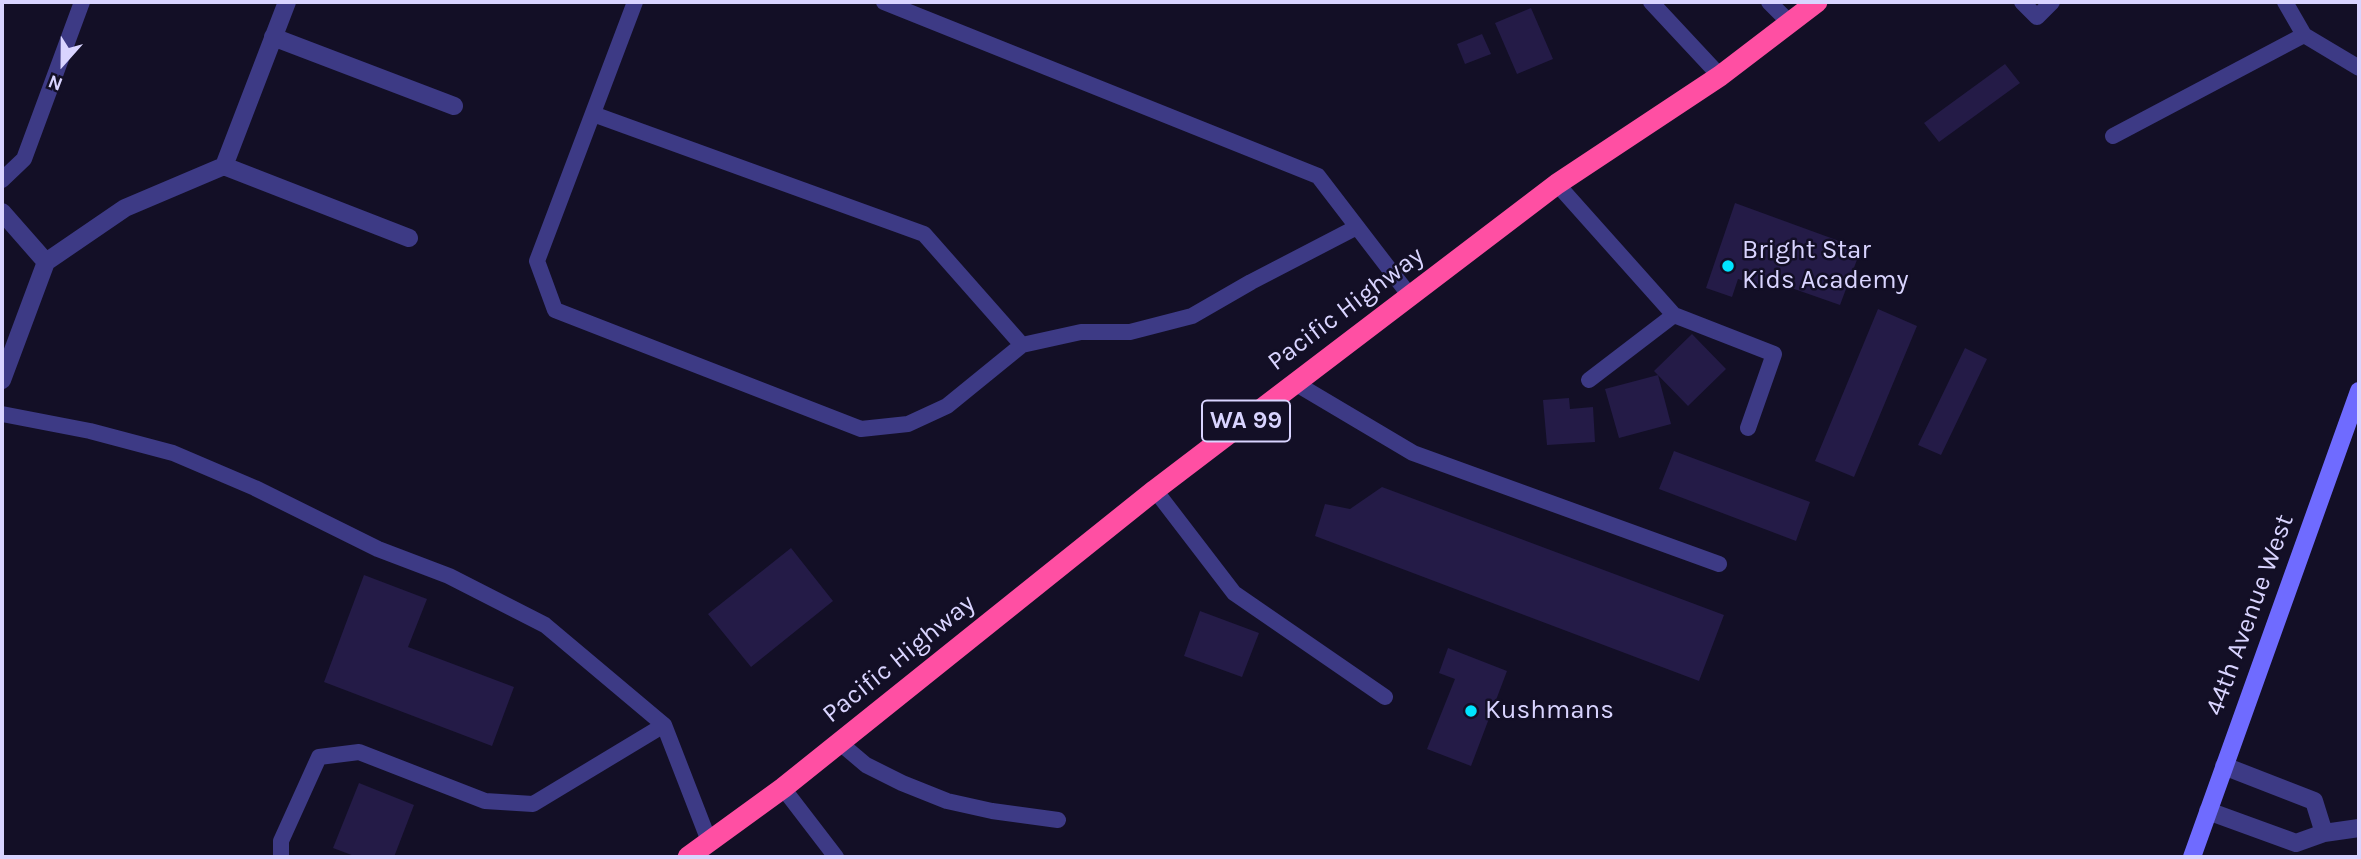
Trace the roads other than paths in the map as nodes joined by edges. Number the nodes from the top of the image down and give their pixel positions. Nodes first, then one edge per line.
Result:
1 (82, 2) edge
2 (287, 2) edge
3 (635, 2) edge
4 (884, 2) edge
5 (1651, 2) edge
6 (1769, 2) edge
7 (1817, 2) edge
8 (2022, 2) edge
9 (2052, 2) edge
10 (2285, 2) edge
11 (1790, 23) junction
12 (2304, 35) junction
13 (273, 37) junction
14 (2359, 68) edge
15 (1720, 76) junction
16 (454, 106) dead end
17 (593, 114) junction
18 (2113, 136) dead end
19 (224, 166) junction
20 (2, 180) edge
21 (1557, 184) junction
22 (2, 212) edge
23 (1357, 227) junction
24 (409, 238) dead end
25 (46, 262) junction
26 (1410, 296) junction
27 (1674, 315) junction
28 (1022, 345) junction
29 (2, 380) edge
30 (1588, 380) dead end
31 (1295, 383) junction
32 (2359, 391) edge
33 (2, 414) edge
34 (1748, 428) dead end
35 (1155, 490) junction
36 (1719, 564) dead end
37 (1385, 697) dead end
38 (664, 726) junction
39 (840, 743) junction
40 (2224, 766) junction
41 (783, 788) junction
42 (2208, 811) junction
43 (1058, 820) dead end
44 (2359, 828) edge
45 (2324, 832) junction
46 (709, 841) junction
47 (281, 857) edge
48 (688, 857) edge
49 (836, 857) edge
50 (2192, 857) edge

1 - 20 lane
2 - 13 street
3 - 17 lane
4 - 23 lane
5 - 15 lane
6 - 11 lane
7 - 11 highway, Pacific Highway / WA 99
8 - 9 lane
10 - 12 lane
11 - 15 highway, Pacific Highway / WA 99
12 - 14 lane
12 - 18 lane
13 - 16 street
13 - 19 street
15 - 21 highway, Pacific Highway / WA 99
17 - 28 lane
17 - 28 lane
19 - 24 street
19 - 25 street
21 - 26 highway, Pacific Highway / WA 99
21 - 27 lane
22 - 25 street
23 - 26 lane
23 - 28 lane
25 - 29 street
26 - 31 highway, Pacific Highway / WA 99
27 - 30 lane
27 - 34 lane
31 - 35 highway, Pacific Highway / WA 99
31 - 36 lane
32 - 40 street, 44th Avenue West
33 - 38 lane
35 - 37 lane
35 - 39 highway, Pacific Highway / WA 99
38 - 46 lane
38 - 47 lane
39 - 41 highway, Pacific Highway / WA 99
39 - 43 lane
40 - 42 street, 44th Avenue West
40 - 45 street
41 - 46 highway, Pacific Highway / WA 99
41 - 49 lane
42 - 45 street
42 - 50 street, 44th Avenue West
44 - 45 street
46 - 48 highway, Pacific Highway / WA 99

